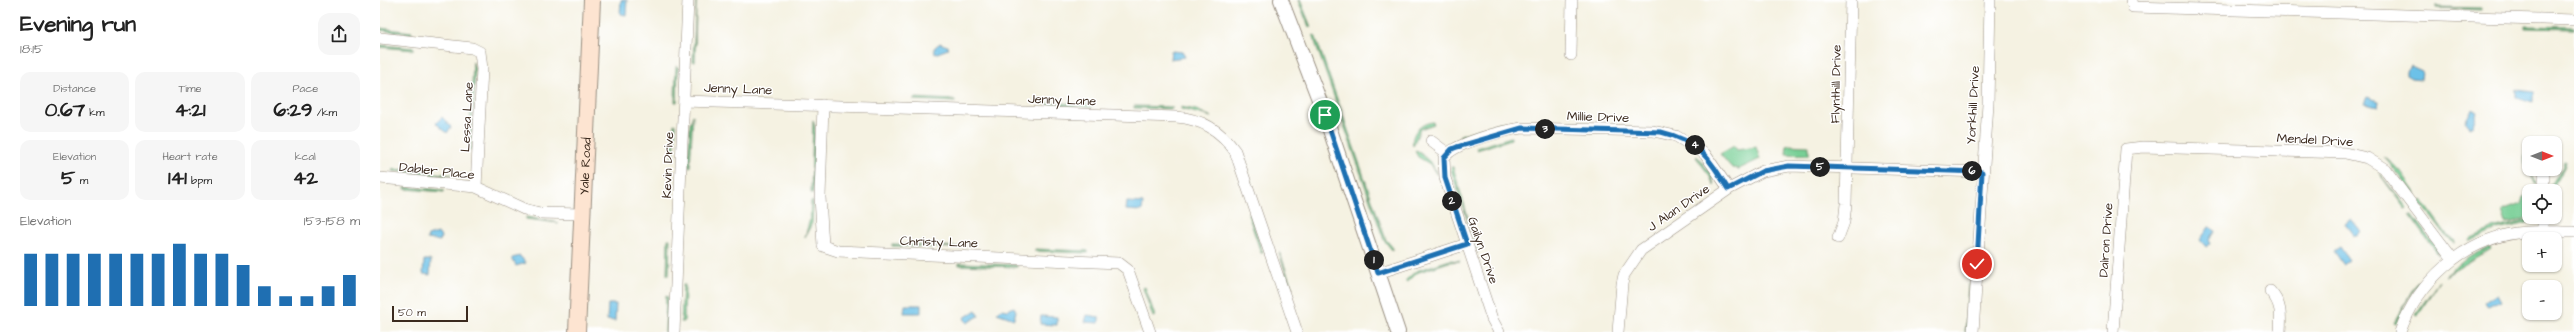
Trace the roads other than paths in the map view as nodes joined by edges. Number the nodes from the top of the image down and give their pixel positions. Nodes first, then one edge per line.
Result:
1 (592, 0) edge
2 (688, 0) edge
3 (1281, 0) edge
4 (1572, 0) edge
5 (1851, 0) edge
6 (1990, 0) edge
7 (2132, 4) edge
8 (2574, 20) edge
9 (380, 38) edge
10 (1571, 55) dead end
11 (684, 101) junction
12 (823, 105) junction
13 (1431, 141) dead end
14 (2126, 149) joint
15 (1447, 153) junction
16 (1848, 168) junction
17 (1982, 172) junction
18 (380, 178) edge
19 (476, 187) junction
20 (1728, 189) junction
21 (582, 214) junction
22 (2543, 224) edge
23 (2543, 231) junction
24 (2574, 232) edge
25 (1838, 238) dead end
26 (1467, 244) junction
27 (2453, 260) junction
28 (1378, 273) junction
29 (2270, 291) dead end
30 (577, 332) edge
31 (674, 332) edge
32 (1150, 332) edge
33 (1297, 332) edge
34 (1398, 332) edge
35 (1499, 332) edge
36 (1618, 332) edge
37 (1973, 332) edge
38 (2113, 332) edge
39 (2280, 332) edge
40 (2400, 332) edge

1 - 21 main road, Yale Road
2 - 11 street, Kevin Drive
3 - 28 street
4 - 10 street
5 - 16 street, Flynthill Drive
6 - 17 street, Yorkhill Drive
7 - 8 street
9 - 19 street, Lessa Lane
11 - 12 street, Jenny Lane
11 - 31 street, Kevin Drive
12 - 32 street, Christy Lane
12 - 33 street, Jenny Lane
13 - 15 street
14 - 27 street, Mendel Drive
14 - 38 street, Dalron Drive
15 - 20 street, Millie Drive
15 - 26 street, Gailyn Drive
16 - 17 street, J Alan Drive
16 - 20 street, J Alan Drive
16 - 25 street, Flynthill Drive
17 - 37 street, Yorkhill Drive
18 - 19 street, Dabler Place
19 - 21 street, Dabler Place
20 - 36 street, J Alan Drive
21 - 30 main road, Yale Road
22 - 23 street
23 - 24 street
23 - 27 street
26 - 28 street
26 - 35 street, Gailyn Drive
27 - 40 street
28 - 34 street
29 - 39 street

